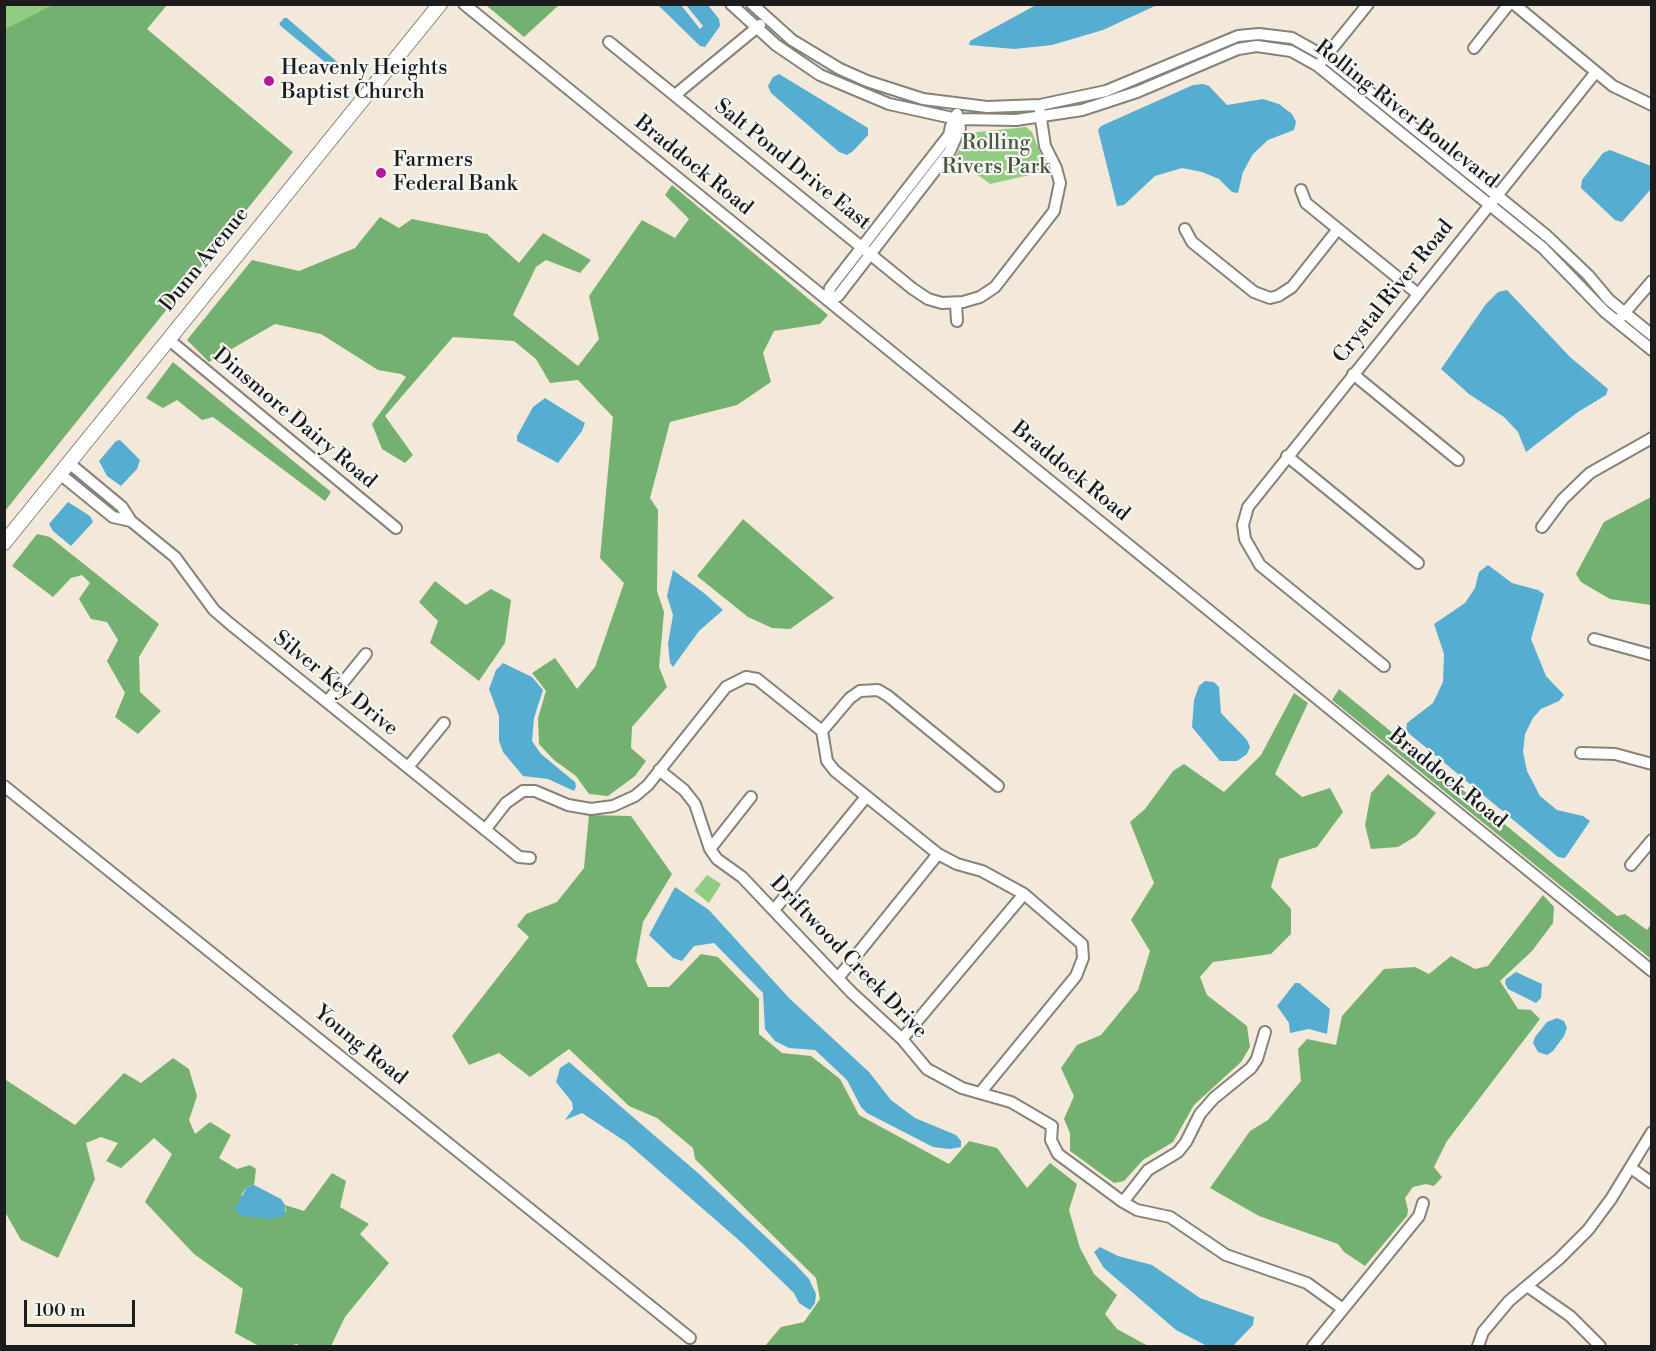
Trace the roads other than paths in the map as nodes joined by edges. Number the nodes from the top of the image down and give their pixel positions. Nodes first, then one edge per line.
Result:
1 (440, 4) edge
2 (464, 4) edge
3 (731, 4) edge
4 (752, 4) edge
5 (1368, 4) edge
6 (1509, 4) edge
7 (1514, 4) edge
8 (766, 19) junction
9 (756, 29) junction
10 (609, 42) dead end
11 (1474, 48) dead end
12 (1326, 57) junction
13 (1318, 66) junction
14 (1596, 72) junction
15 (675, 95) junction
16 (958, 104) junction
17 (1040, 105) junction
18 (1652, 105) edge
19 (1040, 118) junction
20 (957, 119) junction
21 (1301, 190) dead end
22 (1497, 195) junction
23 (1489, 205) junction
24 (1185, 229) dead end
25 (1338, 229) junction
26 (867, 251) junction
27 (1652, 280) edge
28 (1418, 294) junction
29 (828, 300) junction
30 (956, 304) junction
31 (1620, 318) junction
32 (957, 321) dead end
33 (1652, 335) edge
34 (168, 339) junction
35 (1652, 350) edge
36 (1353, 374) junction
37 (1652, 438) edge
38 (1287, 456) junction
39 (1458, 460) dead end
40 (69, 463) junction
41 (60, 474) junction
42 (131, 521) junction
43 (1542, 527) dead end
44 (396, 528) dead end
45 (4, 543) edge
46 (1418, 563) dead end
47 (1594, 639) dead end
48 (366, 654) dead end
49 (1652, 655) edge
50 (1384, 666) dead end
51 (327, 702) junction
52 (444, 723) dead end
53 (822, 731) junction
54 (1581, 753) dead end
55 (1652, 764) edge
56 (408, 768) junction
57 (659, 770) junction
58 (4, 786) edge
59 (998, 786) dead end
60 (752, 796) dead end
61 (866, 797) junction
62 (485, 830) junction
63 (1652, 840) edge
64 (710, 849) junction
65 (938, 854) junction
66 (530, 858) dead end
67 (1631, 865) dead end
68 (1024, 894) junction
69 (774, 910) junction
70 (1652, 971) edge
71 (838, 978) junction
72 (1265, 1032) dead end
73 (902, 1039) junction
74 (980, 1093) junction
75 (1652, 1132) edge
76 (1630, 1167) junction
77 (1652, 1183) edge
78 (1123, 1202) junction
79 (1423, 1203) dead end
80 (1527, 1286) junction
81 (1343, 1309) junction
82 (690, 1338) dead end
83 (1313, 1347) edge
84 (1478, 1347) edge
85 (1600, 1347) edge

1 - 34 main road, Dunn Avenue
2 - 29 street, Braddock Road
3 - 9 street, Rolling River Boulevard
4 - 8 street, Rolling River Boulevard
5 - 12 street
6 - 11 street
7 - 14 street
8 - 9 street
8 - 16 street, Rolling River Boulevard
9 - 15 street
9 - 20 street, Rolling River Boulevard
10 - 15 street, Salt Pond Drive East
12 - 13 street
12 - 17 street, Rolling River Boulevard
12 - 22 street, Rolling River Boulevard
13 - 19 street, Rolling River Boulevard
13 - 23 street, Rolling River Boulevard
14 - 18 street
14 - 22 street, Crystal River Road
15 - 26 street, Salt Pond Drive East
16 - 17 street, Rolling River Boulevard
16 - 20 street
17 - 19 street
19 - 20 street, Rolling River Boulevard
19 - 30 street
20 - 26 street
21 - 25 street
22 - 23 street, Crystal River Road
22 - 31 street, Rolling River Boulevard
23 - 28 street, Crystal River Road
23 - 31 street, Rolling River Boulevard
24 - 25 street
25 - 28 street
26 - 29 street
26 - 30 street, Salt Pond Drive East
27 - 31 street
28 - 36 street, Crystal River Road
29 - 70 street, Braddock Road
30 - 32 street
31 - 33 street, Rolling River Boulevard
31 - 35 street, Rolling River Boulevard
34 - 40 main road, Dunn Avenue
34 - 44 street, Dinsmore Dairy Road
36 - 38 street, Crystal River Road
36 - 39 street
37 - 43 street
38 - 46 street
38 - 50 street, Crystal River Road
40 - 41 main road, Dunn Avenue
40 - 42 street, Silver Key Drive
41 - 42 street, Silver Key Drive
41 - 45 main road, Dunn Avenue
42 - 51 street, Silver Key Drive
47 - 49 street
48 - 51 street
51 - 56 street, Silver Key Drive
52 - 56 street
53 - 57 street
53 - 59 street
53 - 61 street
54 - 55 street
56 - 62 street, Silver Key Drive
57 - 62 street
57 - 64 street, Driftwood Creek Drive
58 - 82 street, Young Road
60 - 64 street
61 - 65 street
61 - 69 street
62 - 66 street, Silver Key Drive
63 - 67 street
64 - 69 street, Driftwood Creek Drive
65 - 68 street
65 - 71 street
68 - 73 street
68 - 74 street
69 - 71 street, Driftwood Creek Drive
71 - 73 street, Driftwood Creek Drive
72 - 78 street
73 - 74 street, Driftwood Creek Drive
74 - 78 street, Driftwood Creek Drive
75 - 76 street
76 - 77 street
76 - 80 street
78 - 81 street
79 - 81 street
80 - 84 street
80 - 85 street
81 - 83 street

